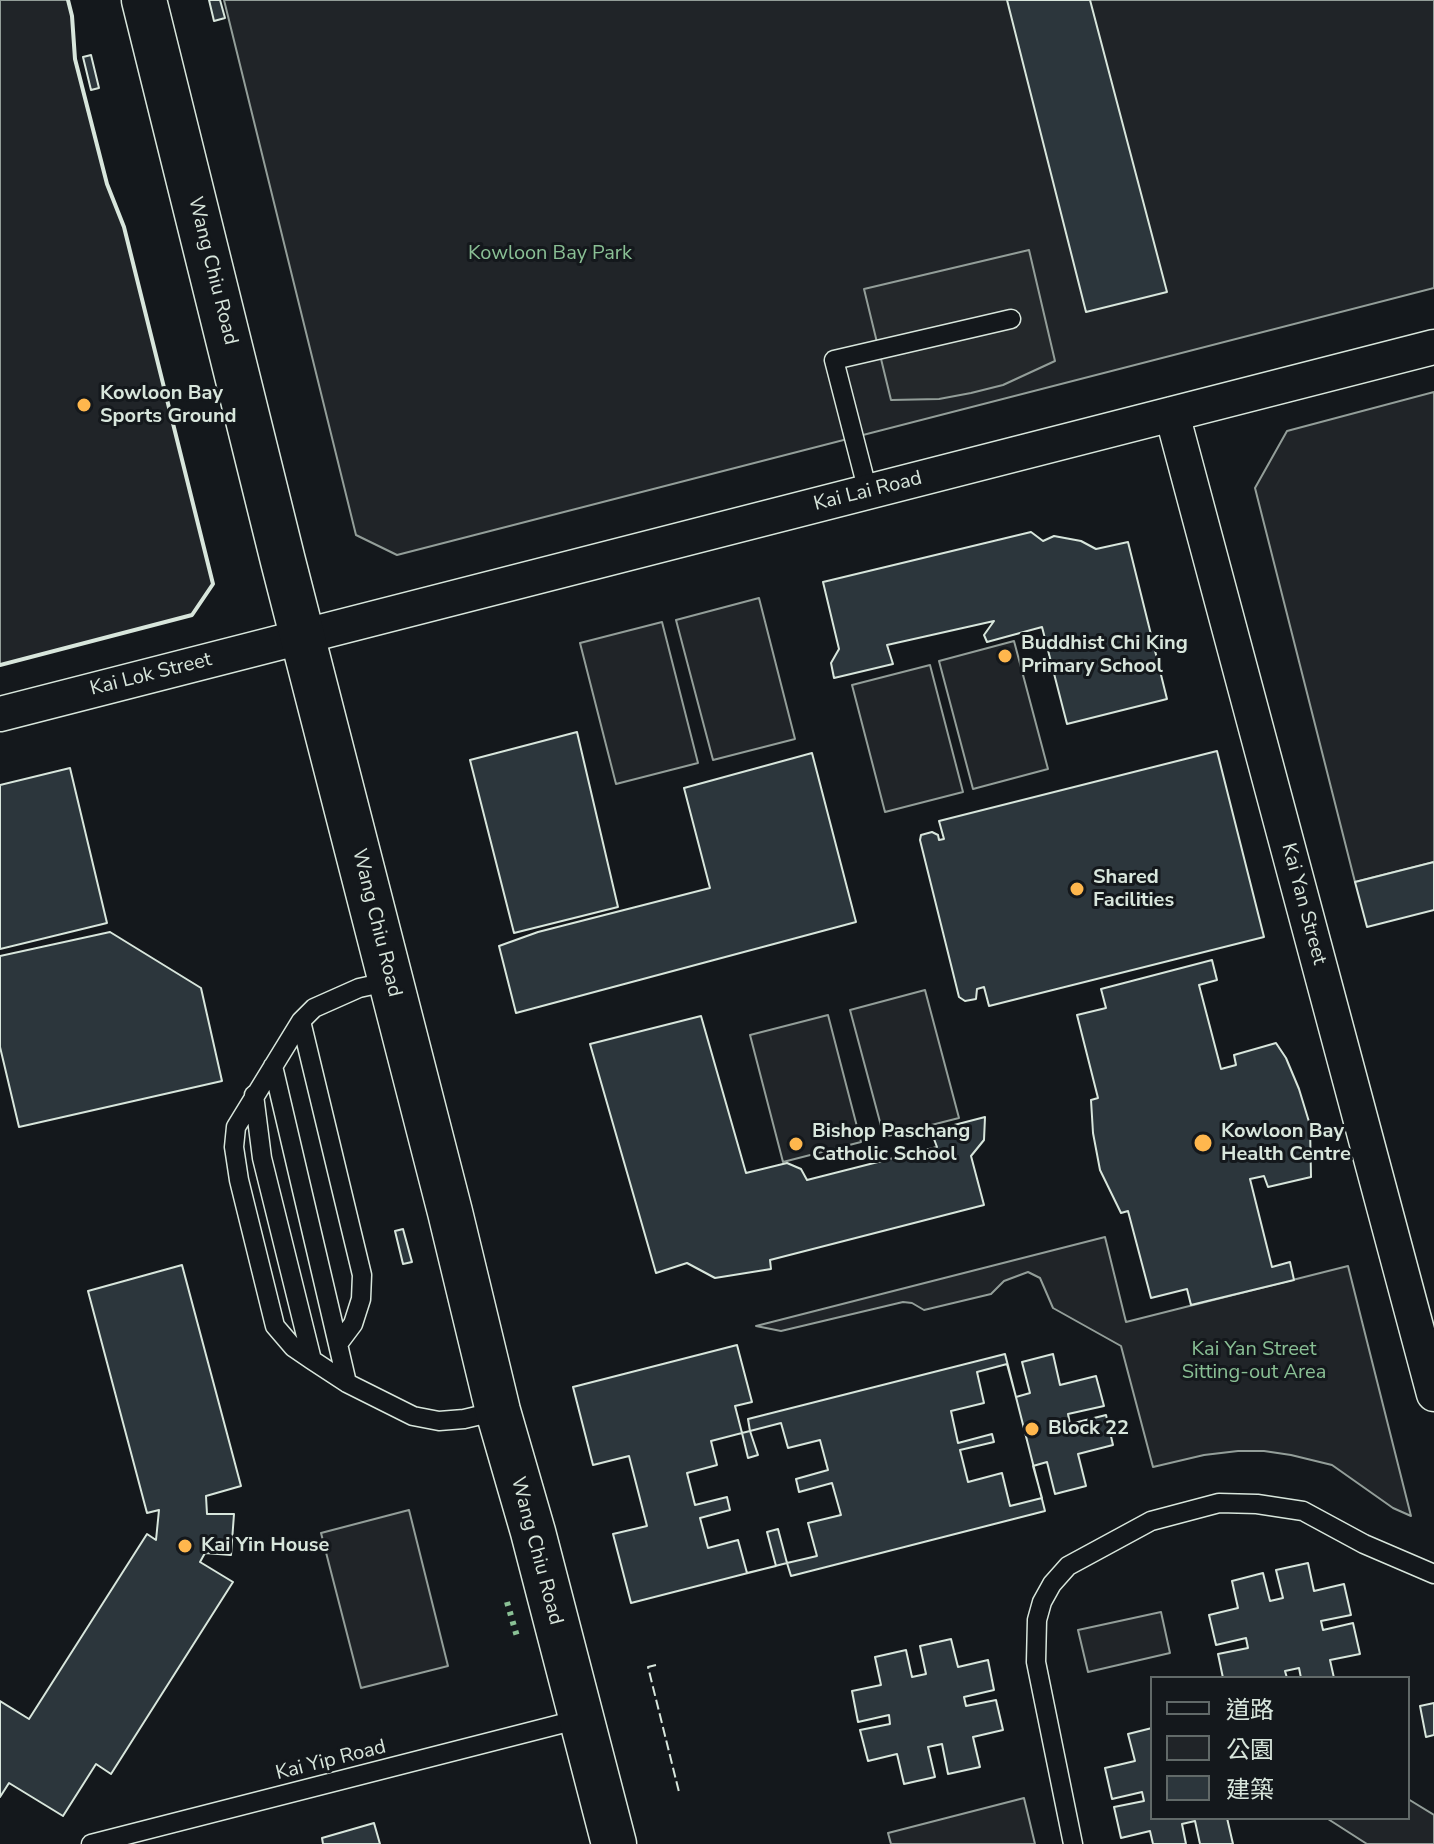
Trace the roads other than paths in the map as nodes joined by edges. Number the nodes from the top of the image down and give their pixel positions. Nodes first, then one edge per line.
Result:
1 (144, 0) edge
2 (1011, 319) dead end
3 (1434, 347) edge
4 (1172, 414) junction
5 (868, 492) junction
6 (303, 636) junction
7 (0, 714) edge
8 (391, 981) junction
9 (301, 1021) junction
10 (273, 1066) junction
11 (254, 1095) junction
12 (338, 1344) junction
13 (312, 1360) junction
14 (347, 1383) junction
15 (1434, 1394) edge
16 (498, 1411) junction
17 (1434, 1574) edge
18 (580, 1719) junction
19 (91, 1844) edge
20 (614, 1844) edge
21 (1073, 1844) edge

1 - 6 street, Wang Chiu Road
2 - 5 lane
3 - 4 street, Kai Lai Road
4 - 5 street, Kai Lai Road
4 - 15 street, Kai Yan Street
5 - 6 street, Kai Lai Road
6 - 7 street, Kai Lok Street
6 - 8 street, Wang Chiu Road
8 - 9 lane
8 - 16 street, Wang Chiu Road
9 - 10 lane
9 - 12 lane
10 - 11 lane
10 - 12 lane
11 - 13 lane
11 - 13 lane
12 - 14 lane
13 - 14 lane
14 - 16 lane
16 - 18 street, Wang Chiu Road
17 - 21 lane
18 - 19 lane, Kai Yip Road
18 - 20 street, Wang Chiu Road

